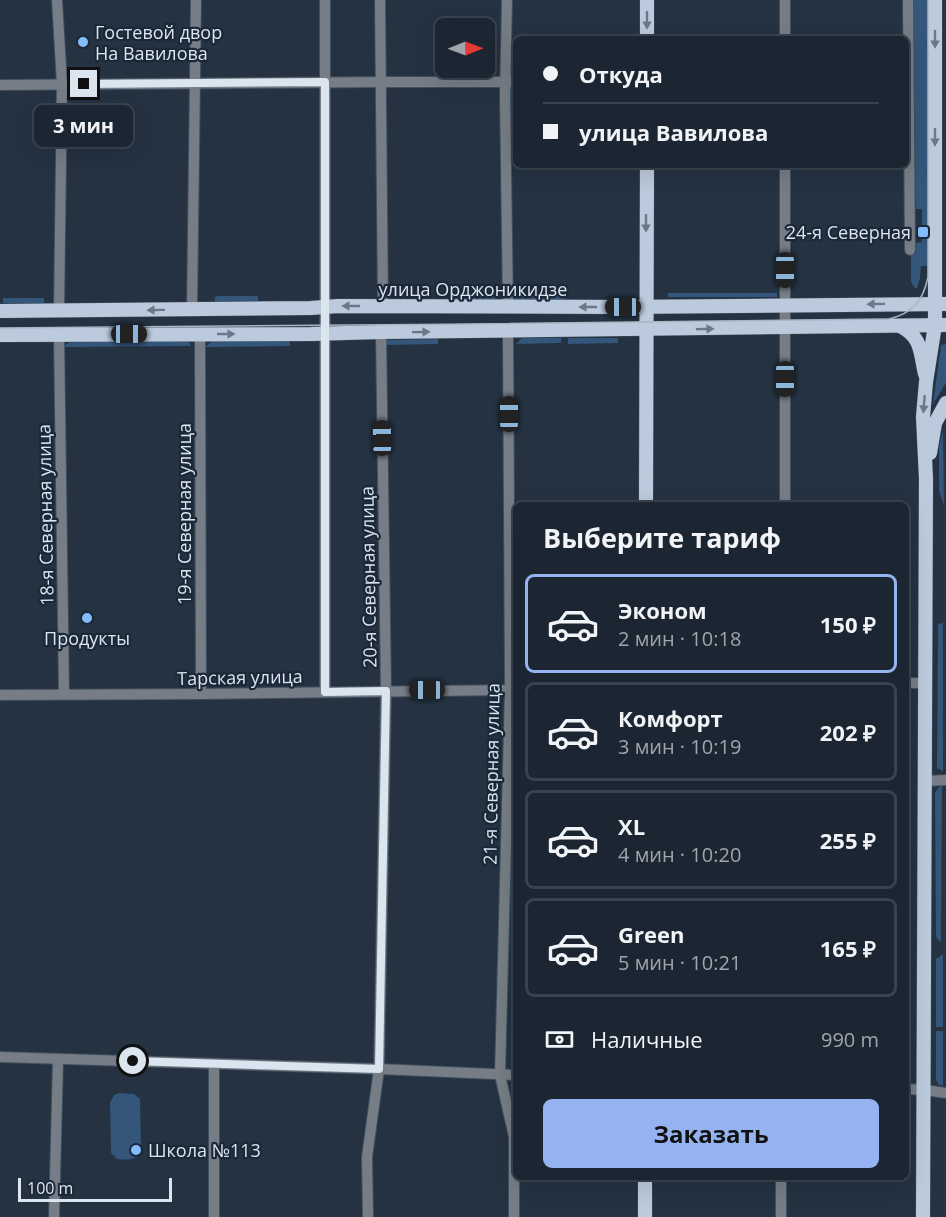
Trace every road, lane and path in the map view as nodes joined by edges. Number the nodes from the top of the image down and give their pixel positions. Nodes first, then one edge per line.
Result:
1 (57, 0) edge
2 (196, 0) edge
3 (325, 0) edge
4 (380, 0) edge
5 (507, 0) edge
6 (647, 0) edge
7 (785, 0) edge
8 (908, 0) edge
9 (935, 0) edge
10 (647, 36) edge
11 (785, 36) edge
12 (908, 36) edge
13 (940, 78) edge
14 (325, 82) junction
15 (382, 82) junction
16 (511, 82) edge
17 (62, 84) junction
18 (195, 84) junction
19 (0, 85) edge
20 (646, 168) edge
21 (785, 168) edge
22 (909, 168) edge
23 (910, 250) dead end
24 (940, 304) edge
25 (785, 305) junction
26 (326, 306) junction
27 (383, 306) junction
28 (646, 306) junction
29 (508, 307) junction
30 (192, 309) junction
31 (0, 311) edge
32 (59, 311) junction
33 (940, 325) edge
34 (900, 326) junction
35 (785, 328) junction
36 (646, 330) junction
37 (508, 331) junction
38 (381, 332) junction
39 (200, 334) junction
40 (326, 334) junction
41 (0, 335) edge
42 (59, 335) junction
43 (926, 382) junction
44 (946, 403) edge
45 (926, 478) junction
46 (646, 502) edge
47 (785, 502) edge
48 (909, 683) edge
49 (926, 683) junction
50 (513, 690) edge
51 (386, 691) junction
52 (325, 692) junction
53 (0, 694) edge
54 (64, 694) junction
55 (201, 694) junction
56 (946, 780) edge
57 (926, 781) junction
58 (0, 1057) edge
59 (58, 1060) junction
60 (214, 1064) junction
61 (379, 1069) junction
62 (500, 1075) junction
63 (513, 1076) edge
64 (909, 1089) edge
65 (925, 1090) junction
66 (946, 1093) edge
67 (513, 1133) edge
68 (514, 1180) edge
69 (645, 1180) edge
70 (781, 1180) edge
71 (54, 1217) edge
72 (214, 1217) edge
73 (369, 1217) edge
74 (514, 1217) edge
75 (645, 1217) edge
76 (781, 1217) edge
77 (923, 1217) edge

1 - 17 street
2 - 18 street
3 - 14 street
4 - 15 street
5 - 16 street
6 -> 10 main road
7 - 11 street
8 - 12 street
9 -> 13 main road
13 -> 24 main road
14 - 15 street
14 - 18 street
14 - 26 street
15 - 16 street
15 - 27 street
16 - 29 street
17 - 18 street
17 - 19 street
17 - 32 street
18 - 30 street
20 -> 28 main road
21 - 25 street
22 - 23 street
24 -> 25 main road, улица Орджоникидзе
24 - 33 main road
25 - 28 main road, улица Орджоникидзе
25 - 35 street
27 -> 26 main road, улица Орджоникидзе
26 - 30 main road, улица Орджоникидзе
26 - 40 street
27 - 29 main road, улица Орджоникидзе
28 -> 29 main road, улица Орджоникидзе
28 - 36 main road
30 -> 32 main road, улица Орджоникидзе
31 - 32 main road, улица Орджоникидзе
33 - 34 main road
33 - 43 main road
34 - 35 main road
34 - 43 main road
36 -> 35 main road
35 - 47 street
36 - 37 main road
36 - 46 main road
38 -> 37 main road
37 - 50 street, 21-я Северная улица
38 - 40 main road
38 - 51 street, 20-я Северная улица
39 -> 40 main road
39 - 42 main road
39 - 55 street, 19-я Северная улица
40 - 52 street
41 - 42 main road
42 - 54 street, 18-я Северная улица
43 -> 45 main road
44 - 45 main road
45 - 49 main road
48 - 49 street
49 - 57 main road
50 - 51 street, Тарская улица
50 - 62 street, 21-я Северная улица
51 - 52 street, Тарская улица
51 - 61 street, 20-я Северная улица
52 - 55 street, Тарская улица
53 - 54 street, Тарская улица
54 - 55 street, Тарская улица
56 - 57 street
57 - 65 main road
58 - 59 street
59 - 60 street
59 - 71 street
60 - 61 street
60 - 72 street
61 - 62 street
61 - 73 street, 20-я Северная улица
62 - 63 street
62 - 67 street, 21-я Северная улица
64 - 65 street
65 - 66 street
65 - 77 main road
68 - 74 street, 21-я Северная улица
69 - 75 main road
70 - 76 street

